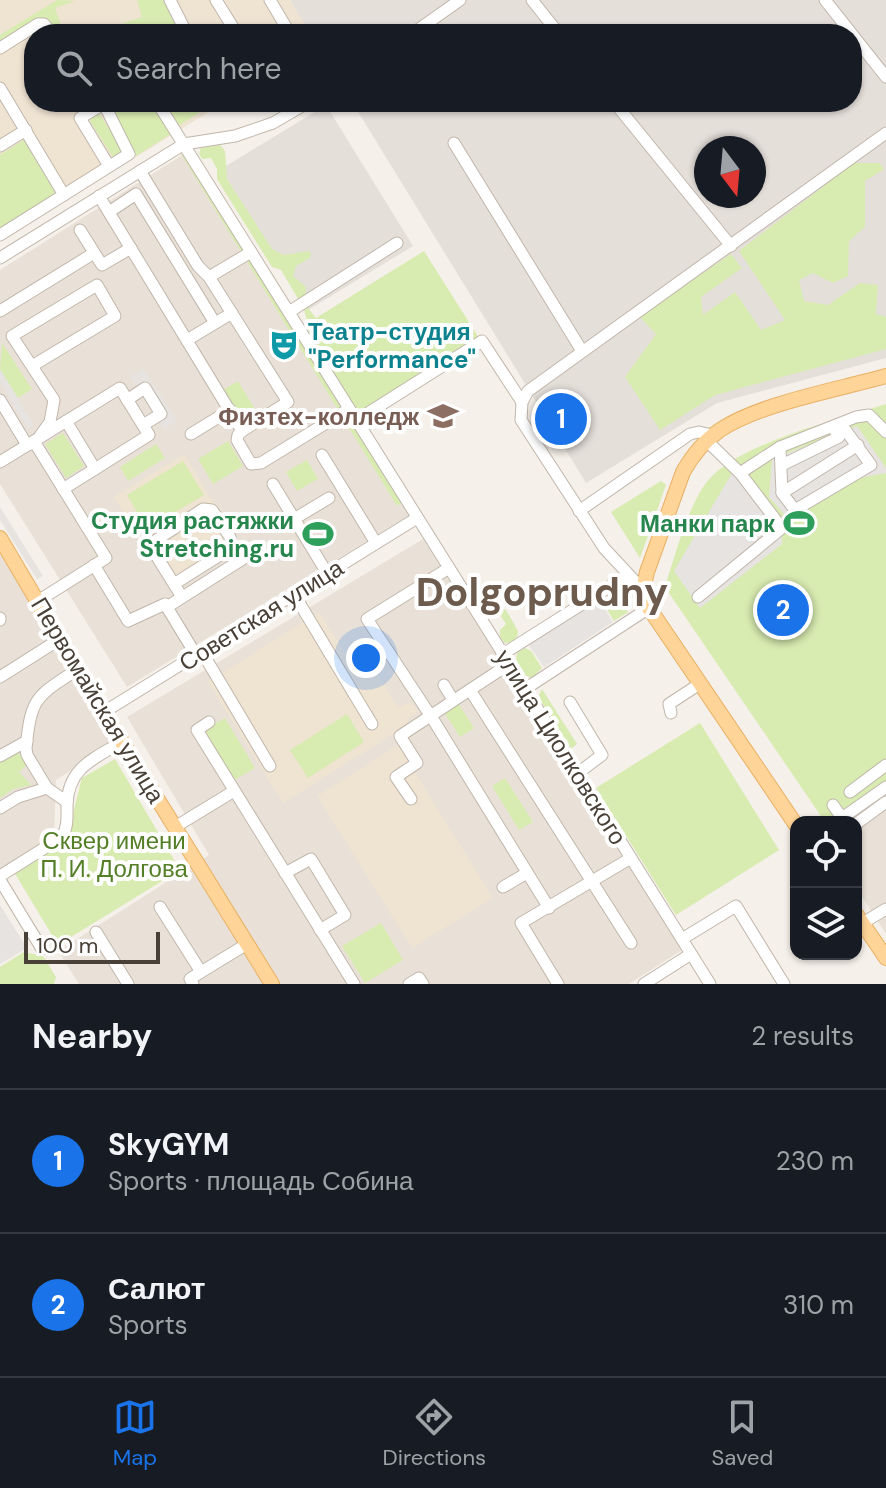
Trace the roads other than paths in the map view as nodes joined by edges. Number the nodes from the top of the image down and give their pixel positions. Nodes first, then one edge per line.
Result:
1 (170, 0) edge
2 (216, 0) edge
3 (270, 0) edge
4 (460, 0) edge
5 (532, 0) edge
6 (825, 0) edge
7 (178, 24) edge
8 (231, 24) edge
9 (284, 24) edge
10 (426, 24) edge
11 (551, 24) edge
12 (844, 24) edge
13 (24, 35) edge
14 (862, 47) edge
15 (0, 48) edge
16 (886, 77) edge
17 (0, 88) edge
18 (89, 112) edge
19 (107, 112) edge
20 (163, 112) edge
21 (292, 112) edge
22 (622, 112) edge
23 (26, 130) junction
24 (886, 133) edge
25 (454, 143) dead end
26 (184, 144) junction
27 (0, 146) edge
28 (109, 166) junction
29 (140, 171) junction
30 (64, 195) junction
31 (99, 196) junction
32 (109, 212) junction
33 (80, 230) dead end
34 (0, 235) edge
35 (397, 243) dead end
36 (731, 246) junction
37 (131, 248) junction
38 (251, 252) junction
39 (94, 253) junction
40 (0, 258) edge
41 (209, 277) junction
42 (0, 311) edge
43 (289, 312) junction
44 (232, 313) junction
45 (215, 323) junction
46 (187, 340) junction
47 (582, 351) junction
48 (32, 366) junction
49 (886, 376) edge
50 (0, 400) edge
51 (127, 400) junction
52 (522, 402) junction
53 (349, 409) junction
54 (230, 410) junction
55 (357, 420) junction
56 (66, 421) junction
57 (143, 425) junction
58 (837, 425) junction
59 (242, 431) junction
60 (886, 432) edge
61 (191, 434) dead end
62 (40, 436) junction
63 (710, 438) junction
64 (27, 445) junction
65 (858, 445) junction
66 (780, 447) junction
67 (322, 455) dead end
68 (0, 462) edge
69 (782, 465) junction
70 (95, 469) junction
71 (740, 473) junction
72 (273, 484) dead end
73 (63, 489) junction
74 (782, 493) junction
75 (329, 498) dead end
76 (579, 511) junction
77 (417, 518) junction
78 (294, 519) junction
79 (0, 538) edge
80 (376, 543) junction
81 (252, 553) dead end
82 (7, 562) edge
83 (94, 565) junction
84 (449, 568) junction
85 (327, 573) junction
86 (628, 575) junction
87 (174, 584) junction
88 (643, 590) junction
89 (294, 594) junction
90 (182, 597) junction
91 (698, 597) dead end
92 (38, 601) junction
93 (167, 607) junction
94 (649, 608) junction
95 (60, 639) junction
96 (199, 654) junction
97 (506, 659) junction
98 (78, 669) junction
99 (0, 677) edge
100 (701, 683) junction
101 (444, 685) dead end
102 (525, 689) junction
103 (470, 690) junction
104 (453, 700) junction
105 (570, 702) dead end
106 (104, 712) junction
107 (671, 713) dead end
108 (430, 716) junction
109 (209, 722) dead end
110 (372, 724) dead end
111 (27, 741) junction
112 (122, 742) junction
113 (0, 756) edge
114 (886, 765) edge
115 (270, 766) dead end
116 (578, 773) junction
117 (886, 787) edge
118 (47, 788) junction
119 (234, 791) junction
120 (850, 792) dead end
121 (411, 799) dead end
122 (67, 802) junction
123 (886, 802) edge
124 (833, 805) dead end
125 (0, 808) edge
126 (790, 816) edge
127 (837, 816) edge
128 (845, 816) edge
129 (862, 820) edge
130 (175, 827) junction
131 (631, 858) junction
132 (285, 873) junction
133 (527, 873) junction
134 (0, 878) edge
135 (592, 881) junction
136 (503, 887) dead end
137 (160, 907) dead end
138 (549, 908) junction
139 (884, 913) edge
140 (862, 921) edge
141 (862, 927) edge
142 (320, 930) junction
143 (96, 932) dead end
144 (682, 939) junction
145 (631, 943) dead end
146 (247, 944) junction
147 (42, 949) dead end
148 (691, 954) junction
149 (886, 958) edge
150 (201, 972) junction
151 (128, 984) edge
152 (193, 984) edge
153 (272, 984) edge
154 (354, 984) edge
155 (409, 984) edge
156 (423, 984) edge
157 (558, 984) edge
158 (644, 984) edge
159 (710, 984) edge
160 (784, 984) edge

1 - 7 street
2 - 8 street
3 - 9 street
4 - 10 street
5 - 11 street
6 - 12 street
13 - 15 street
14 - 16 street
17 - 23 street
18 - 28 street
19 - 28 street
20 - 26 street, улица Циолковского
21 - 26 street
22 - 36 street
23 - 27 street
23 - 30 street
24 - 36 street
25 - 47 street
26 - 29 street
26 - 38 street, улица Циолковского
28 - 30 street
29 - 31 street
29 - 41 street
30 - 34 street
31 - 32 street
31 - 40 street
32 - 37 street
32 - 45 street
33 - 39 street
35 - 43 street
36 - 47 street
37 - 39 street
37 - 46 street
38 - 41 street
38 - 43 street, улица Циолковского
39 - 42 street
41 - 44 street
43 - 53 street, улица Циолковского
44 - 45 street
44 - 59 street
45 - 46 street
46 - 54 street
47 - 52 street
48 - 48 street
48 - 62 street
49 - 63 main road
50 - 64 street
51 - 56 street
51 - 57 street
51 - 57 street
52 - 55 street
52 - 76 street
53 - 55 street, улица Циолковского
53 - 59 street
54 - 59 street
54 - 61 street
55 - 77 street, улица Циолковского
56 - 62 street
56 - 70 street
57 - 70 street
58 - 60 street
58 - 65 street
58 - 66 street
58 - 69 street
62 - 64 street
63 - 71 street
63 - 76 street
63 - 88 main road
64 - 68 street
64 - 73 street
65 - 74 street
65 - 74 street
66 - 69 street
66 - 71 street
67 - 80 street
69 - 74 street
70 - 73 street
71 - 91 street
72 - 78 street
73 - 83 street
75 - 78 street
76 - 86 street
77 - 80 street, Советская улица
77 - 84 street, улица Циолковского
78 - 85 street
79 - 82 main road, Первомайская улица
80 - 85 street, Советская улица
81 - 90 street
82 - 92 main road, Первомайская улица
83 - 92 street
83 - 93 street
84 - 97 street, улица Циолковского
84 - 108 street
85 - 89 street, Советская улица
86 - 88 street
86 - 97 street
87 - 87 street
87 - 90 street
88 - 94 main road
89 - 96 street, Советская улица
89 - 110 street
90 - 93 street
92 - 95 main road, Первомайская улица
93 - 96 street
94 - 100 main road
94 - 102 street
95 - 98 main road, Первомайская улица
95 - 99 street
96 - 106 street, Советская улица
96 - 115 street
97 - 102 street, улица Циолковского
97 - 103 street
98 - 106 main road, Первомайская улица
98 - 111 street
100 - 107 street
100 - 126 main road
101 - 104 street
102 - 116 street, улица Циолковского
103 - 104 street
103 - 135 street
104 - 108 street
105 - 116 street
106 - 112 main road, Первомайская улица
108 - 121 street
108 - 133 street
109 - 119 street
111 - 113 street
111 - 118 street
112 - 122 street
112 - 130 main road, Первомайская улица
114 - 120 street
116 - 131 street, улица Циолковского
117 - 128 street
118 - 122 street
118 - 125 street
119 - 130 street
119 - 132 street
122 - 134 street
123 - 129 street
124 - 127 street
130 - 146 main road, Первомайская улица
131 - 135 street
131 - 144 street, улица Циолковского
132 - 142 street
132 - 142 street
133 - 136 street
133 - 138 street
134 - 147 street
135 - 138 street
135 - 145 street
137 - 150 street
138 - 157 street
139 - 140 street
141 - 149 main road
142 - 154 street
143 - 151 street
144 - 148 street, улица Циолковского
144 - 160 street
146 - 150 street
146 - 153 main road, Первомайская улица
148 - 158 street
148 - 159 street, улица Циолковского
150 - 152 street
155 - 156 street

